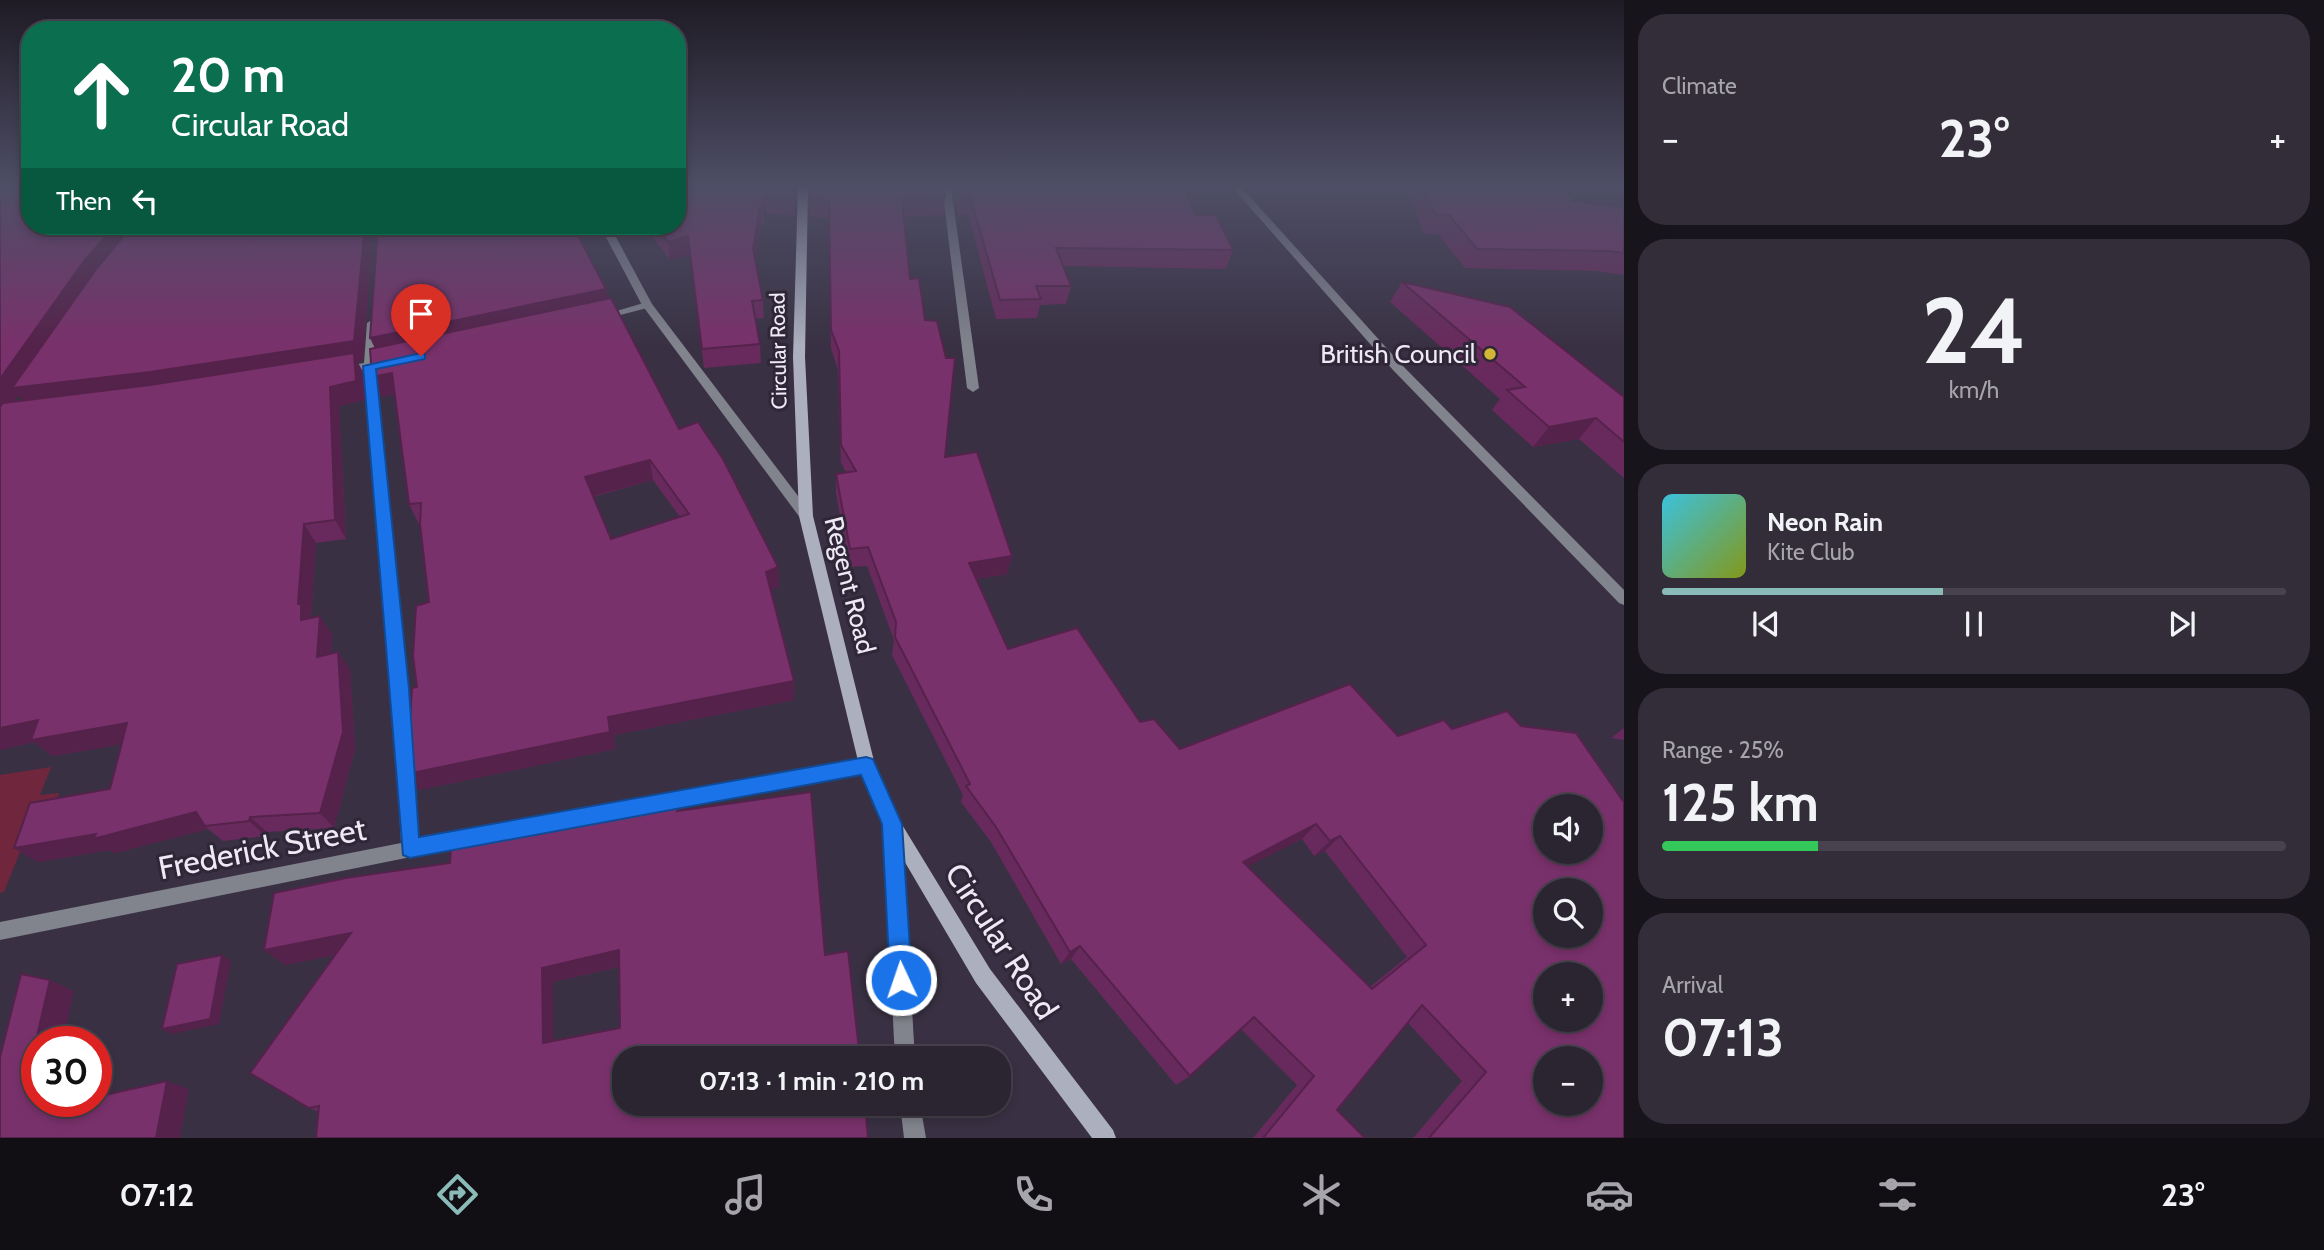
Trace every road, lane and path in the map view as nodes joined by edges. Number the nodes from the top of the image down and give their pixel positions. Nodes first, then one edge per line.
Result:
1 (612, 240) edge
2 (802, 240) edge
3 (953, 240) edge
4 (1284, 240) edge
5 (374, 302) edge
6 (647, 305) junction
7 (594, 319) edge
8 (408, 359) edge
9 (370, 366) junction
10 (331, 372) edge
11 (973, 388) dead end
12 (806, 516) junction
13 (1624, 599) edge
14 (866, 765) junction
15 (892, 824) junction
16 (410, 848) junction
17 (0, 931) edge
18 (904, 1046) edge
19 (912, 1116) edge
20 (915, 1138) edge
21 (1105, 1138) edge

1 - 6 street, Regent Road
2 - 12 main road, Circular Road
3 - 11 street
4 - 13 street
5 - 9 street
6 - 7 street
6 - 12 street, Regent Road
8 - 9 street
9 - 10 street
9 - 16 street
12 - 14 main road, Regent Road
14 - 15 main road, Circular Road
14 - 16 street, Frederick Street
15 - 18 street
15 - 21 main road, Circular Road
16 - 17 street, Frederick Street
19 - 20 street

